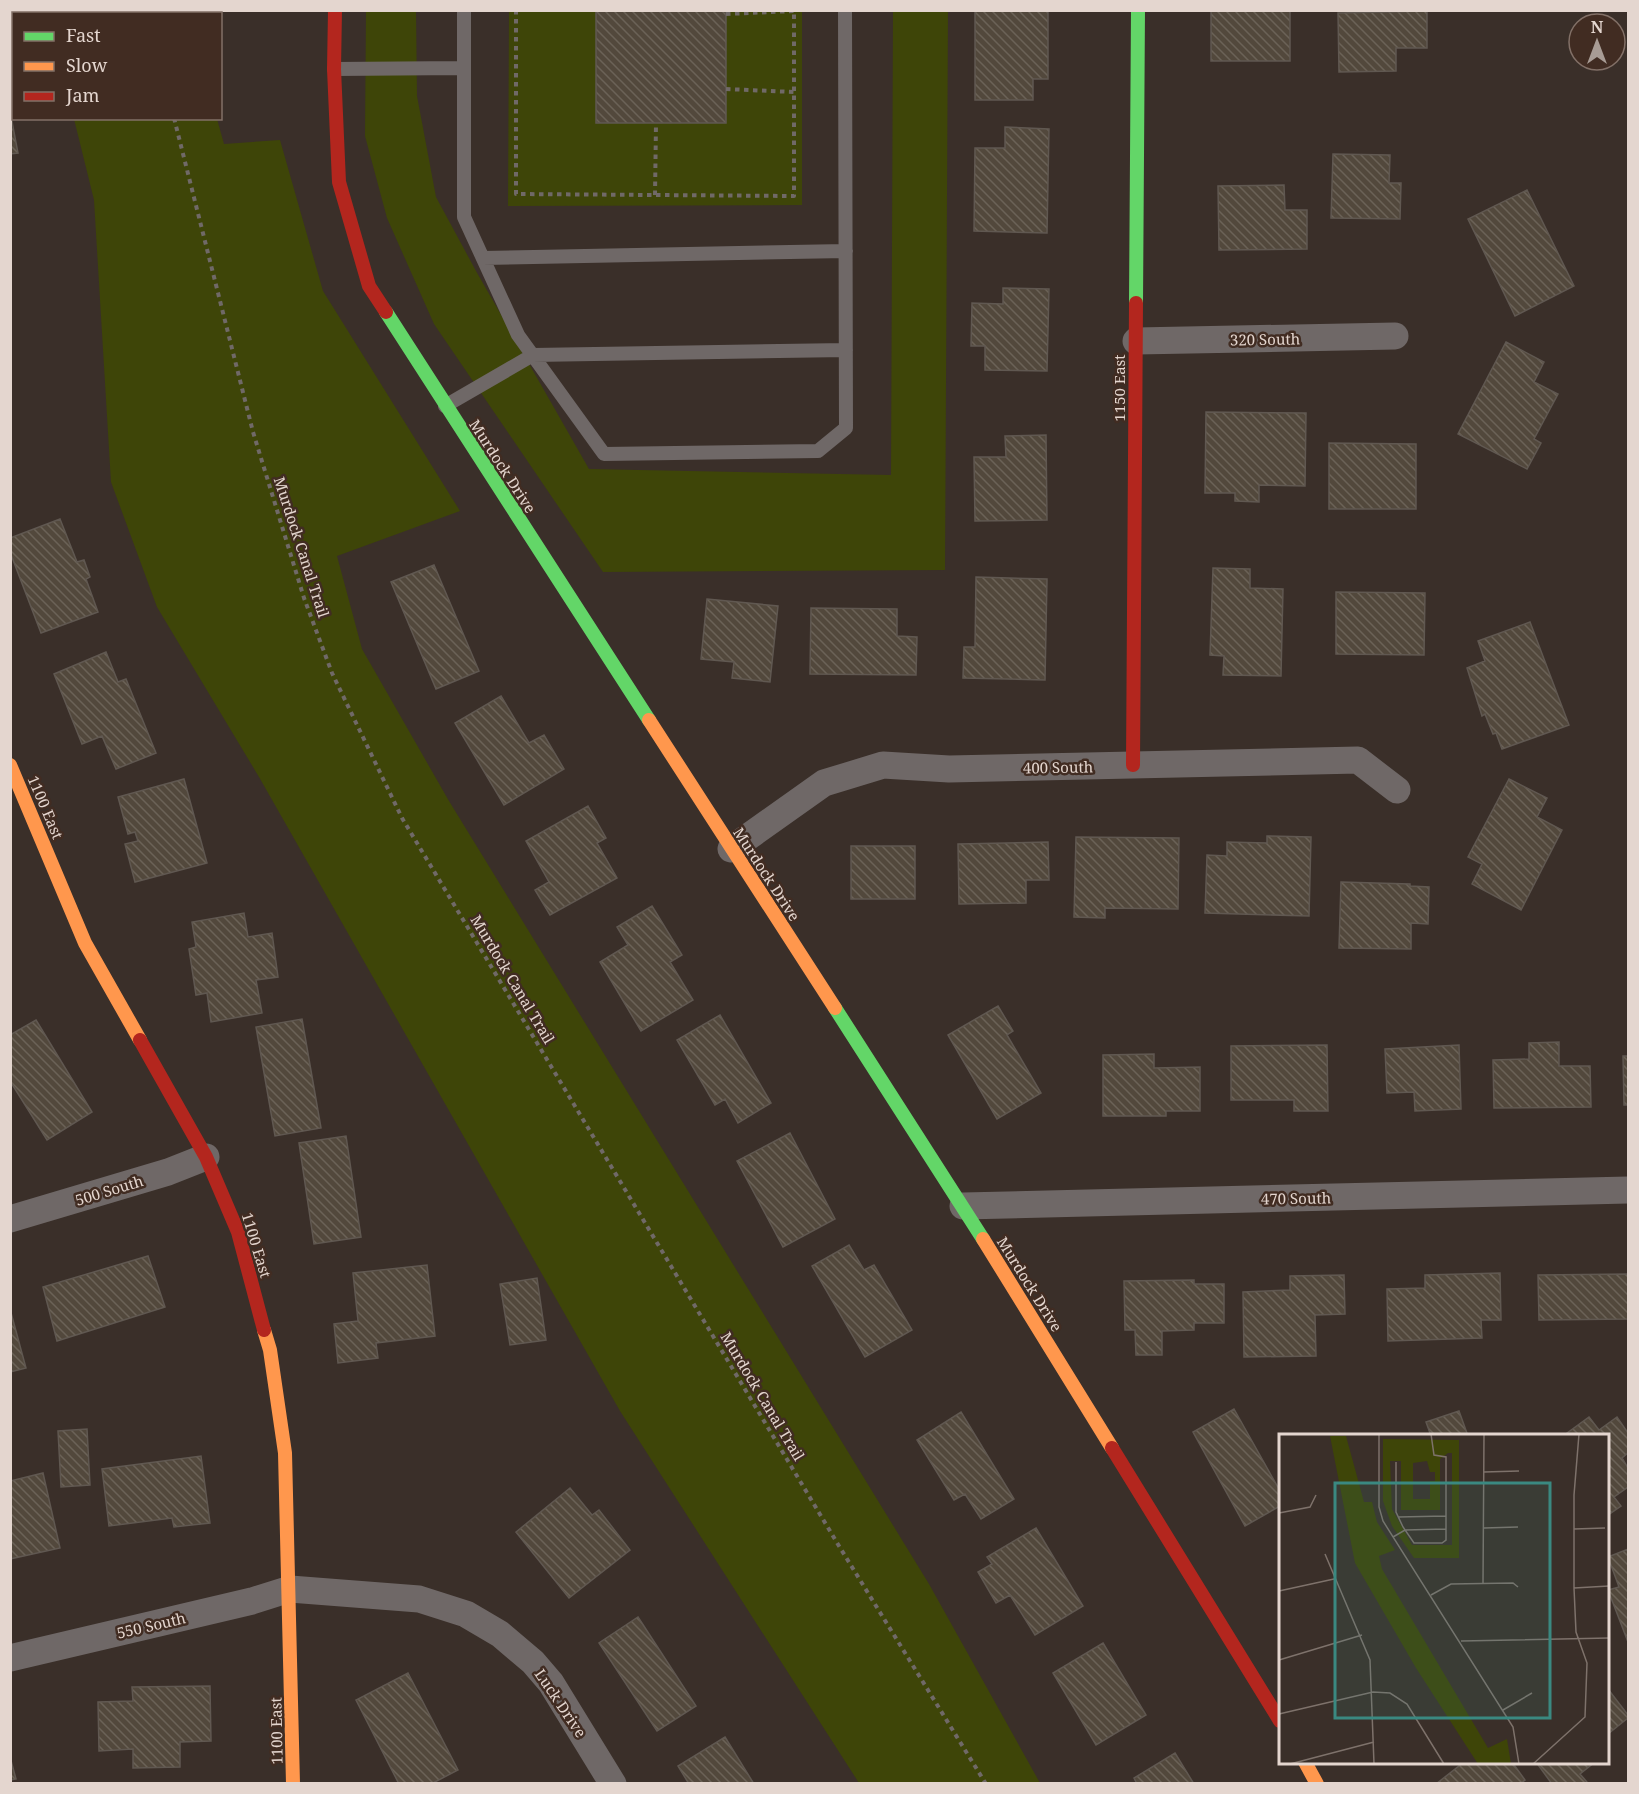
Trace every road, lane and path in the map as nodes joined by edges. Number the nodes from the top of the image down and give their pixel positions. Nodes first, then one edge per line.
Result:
1 (335, 10) edge
2 (464, 10) edge
3 (516, 10) edge
4 (845, 10) edge
5 (1138, 10) edge
6 (794, 11) edge
7 (726, 14) dead end
8 (464, 68) junction
9 (334, 69) junction
10 (726, 89) dead end
11 (794, 92) junction
12 (175, 120) edge
13 (657, 123) dead end
14 (655, 195) junction
15 (846, 251) junction
16 (483, 258) junction
17 (1395, 336) dead end
18 (1136, 341) junction
19 (846, 350) junction
20 (533, 355) junction
21 (445, 406) junction
22 (10, 765) edge
23 (1133, 765) junction
24 (1397, 790) dead end
25 (731, 849) junction
26 (206, 1157) junction
27 (1629, 1190) edge
28 (963, 1206) junction
29 (10, 1219) edge
30 (290, 1589) junction
31 (10, 1658) edge
32 (1279, 1718) edge
33 (1306, 1764) edge
34 (293, 1784) edge
35 (613, 1784) edge
36 (986, 1784) edge
37 (1317, 1784) edge

1 - 9 street, Murdock Drive
2 - 8 lane
3 - 14 path
4 - 15 lane
5 - 18 street, 1150 East
6 - 7 path
6 - 11 path
8 - 9 lane
8 - 16 lane
9 - 21 street, Murdock Drive
10 - 11 path
11 - 14 path
12 - 36 path, Murdock Canal Trail
13 - 14 path
15 - 16 lane
15 - 19 lane
16 - 20 lane
17 - 18 street, 320 South
18 - 23 street, 1150 East
19 - 20 lane
19 - 20 lane
20 - 21 lane
21 - 25 street, Murdock Drive
22 - 26 street, 1100 East
23 - 24 street, 400 South
23 - 25 street, 400 South
25 - 28 street, Murdock Drive
26 - 29 street, 500 South
26 - 30 street, 1100 East
27 - 28 street, 470 South
28 - 32 street, Murdock Drive
30 - 31 street, 550 South
30 - 34 street, 1100 East
30 - 35 street, Luck Drive
33 - 37 street

